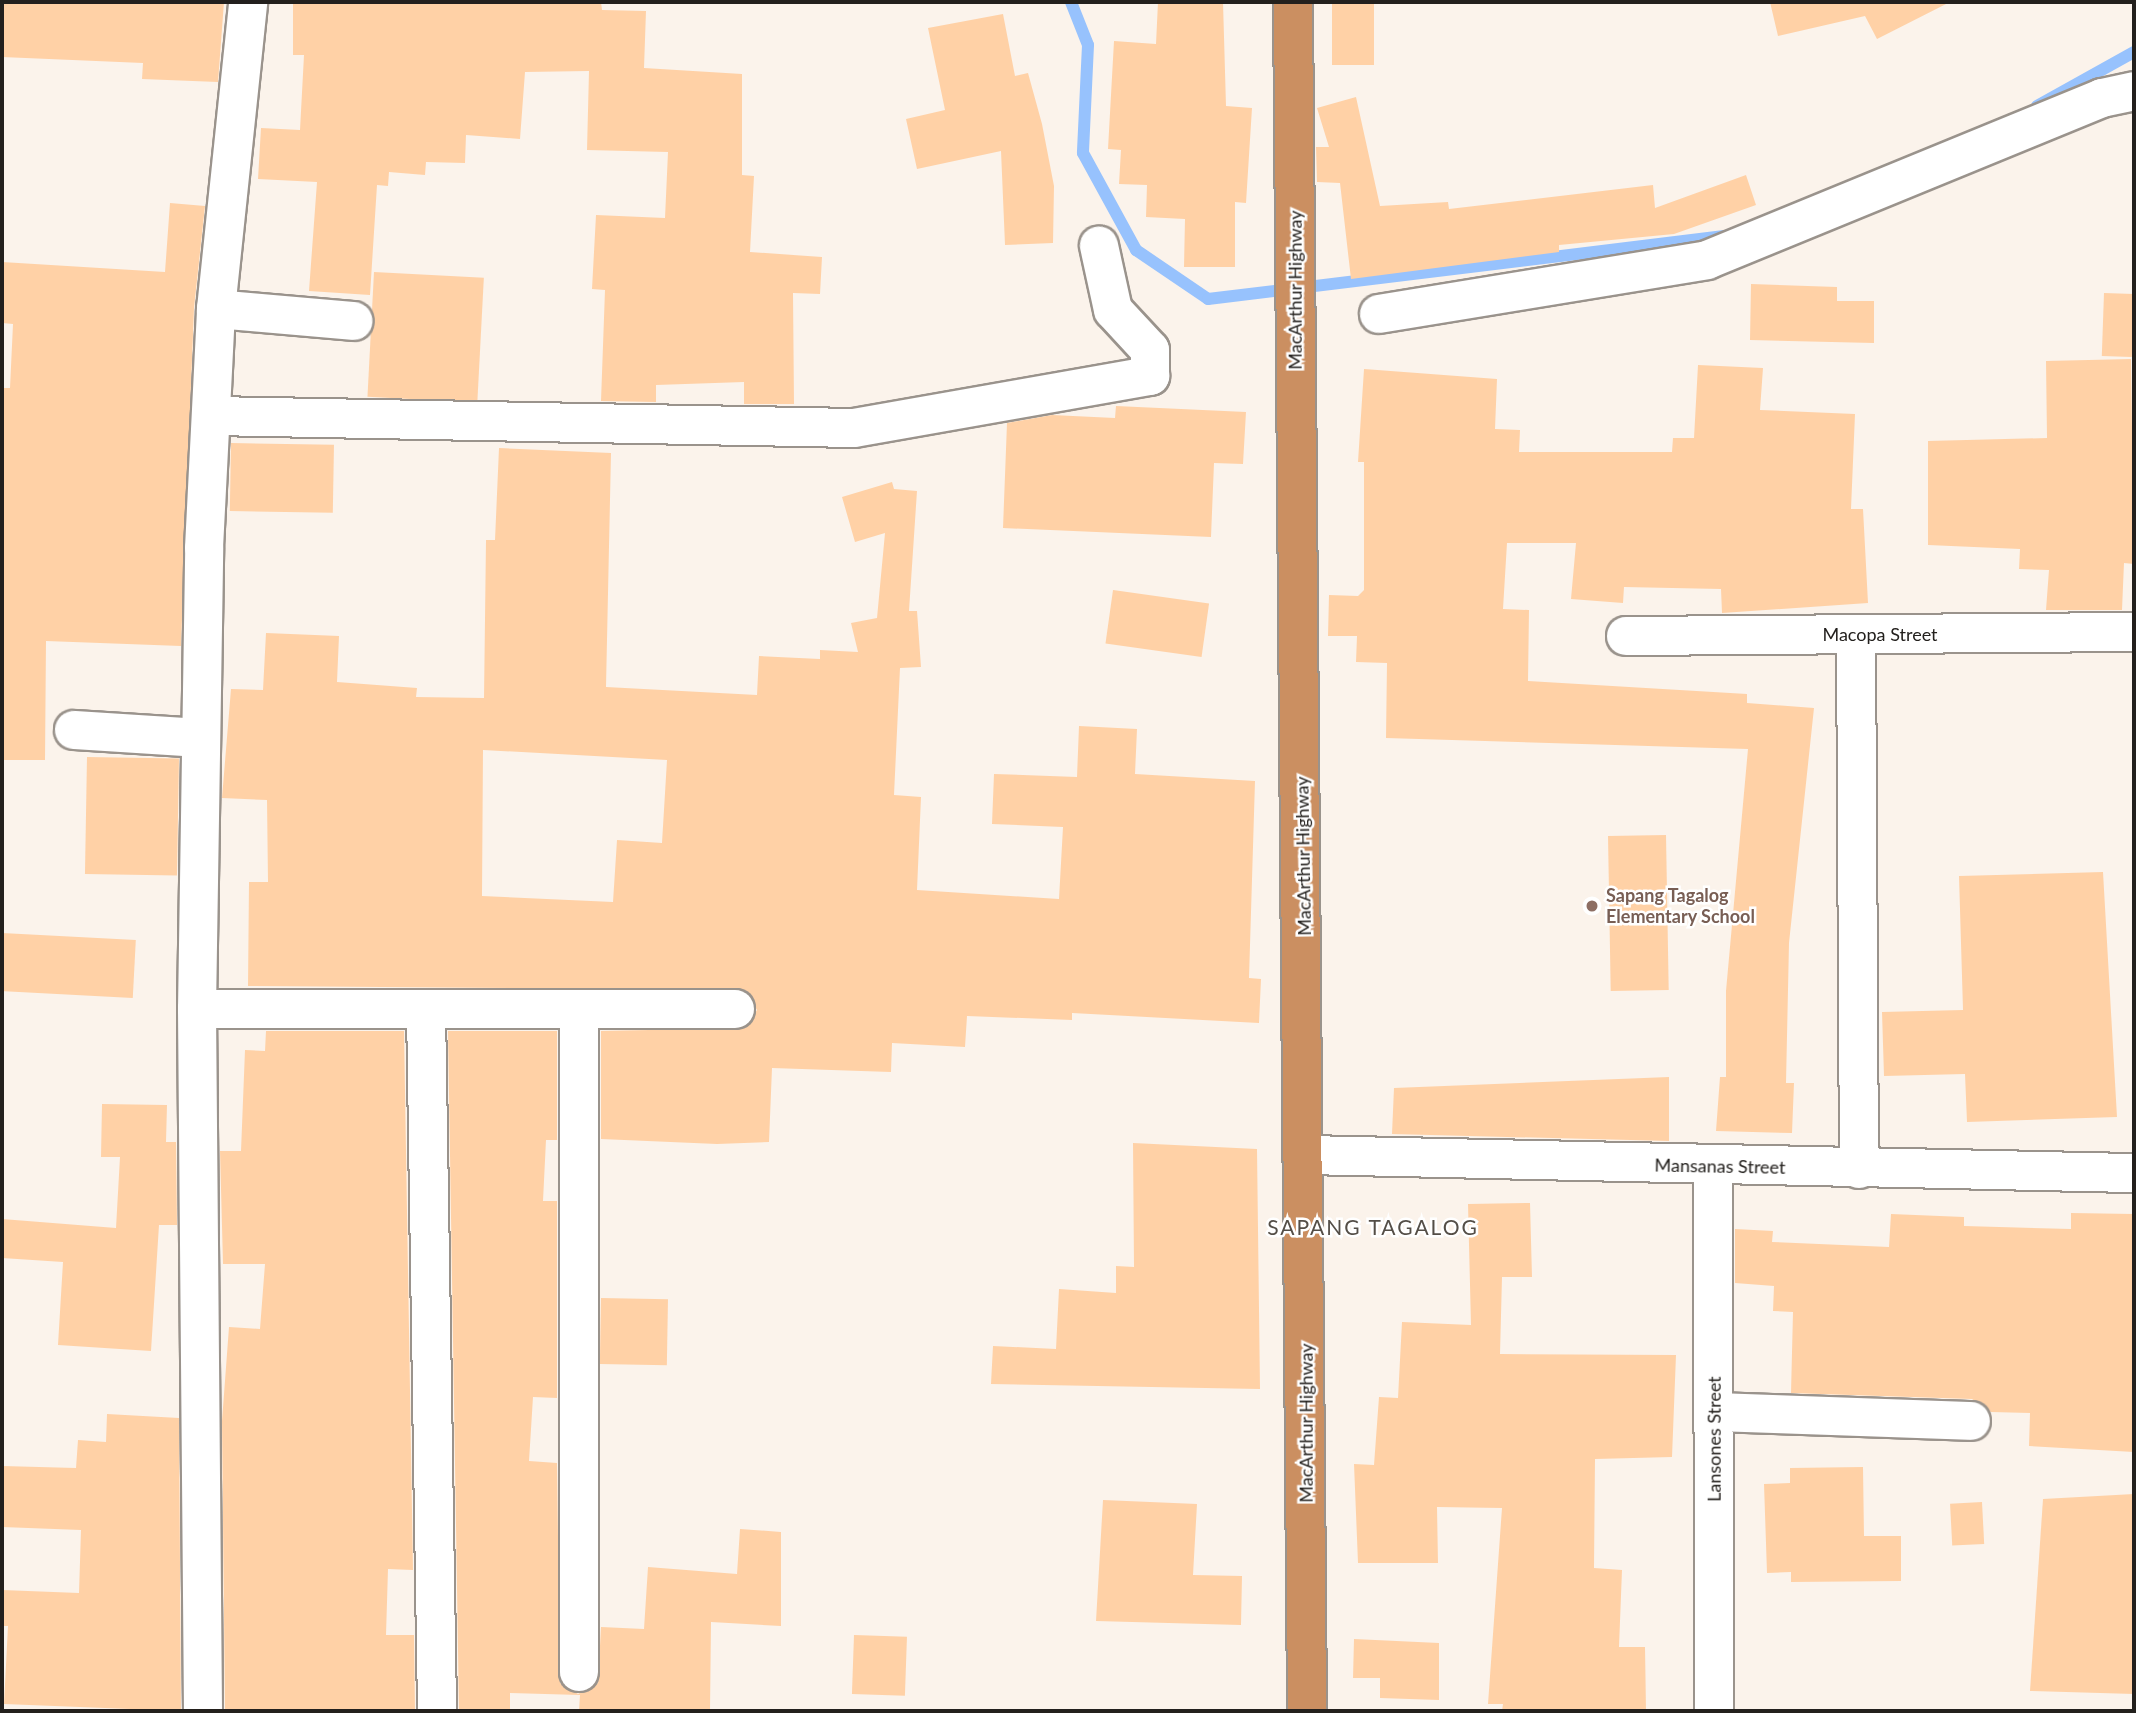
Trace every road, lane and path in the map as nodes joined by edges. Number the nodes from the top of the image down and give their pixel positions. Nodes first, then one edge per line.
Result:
1 (248, 2) edge
2 (1293, 2) edge
3 (2134, 91) edge
4 (1099, 246) dead end
5 (216, 309) junction
6 (1378, 314) dead end
7 (353, 321) dead end
8 (212, 416) junction
9 (2134, 632) edge
10 (1856, 634) junction
11 (1626, 636) dead end
12 (74, 730) dead end
13 (201, 738) junction
14 (197, 1009) junction
15 (426, 1009) junction
16 (735, 1009) dead end
17 (579, 1010) junction
18 (1306, 1155) junction
19 (1713, 1166) junction
20 (1859, 1169) junction
21 (2134, 1173) edge
22 (1714, 1412) junction
23 (1971, 1421) dead end
24 (579, 1672) dead end
25 (203, 1711) edge
26 (437, 1711) edge
27 (1307, 1711) edge
28 (1714, 1711) edge

1 - 5 street
2 - 18 highway, MacArthur Highway
3 - 6 street
4 - 8 street
5 - 7 street
5 - 8 street
8 - 13 street
9 - 10 street, Macopa Street
10 - 11 street, Macopa Street
10 - 20 street
12 - 13 street
13 - 14 street
14 - 15 street
14 - 25 street
15 - 17 street
15 - 26 street
16 - 17 street
17 - 24 street
18 - 19 street, Mansanas Street
18 - 27 highway, MacArthur Highway
19 - 20 street, Mansanas Street
19 - 22 street, Lansones Street
20 - 21 street, Mansanas Street
22 - 23 street
22 - 28 street, Lansones Street

